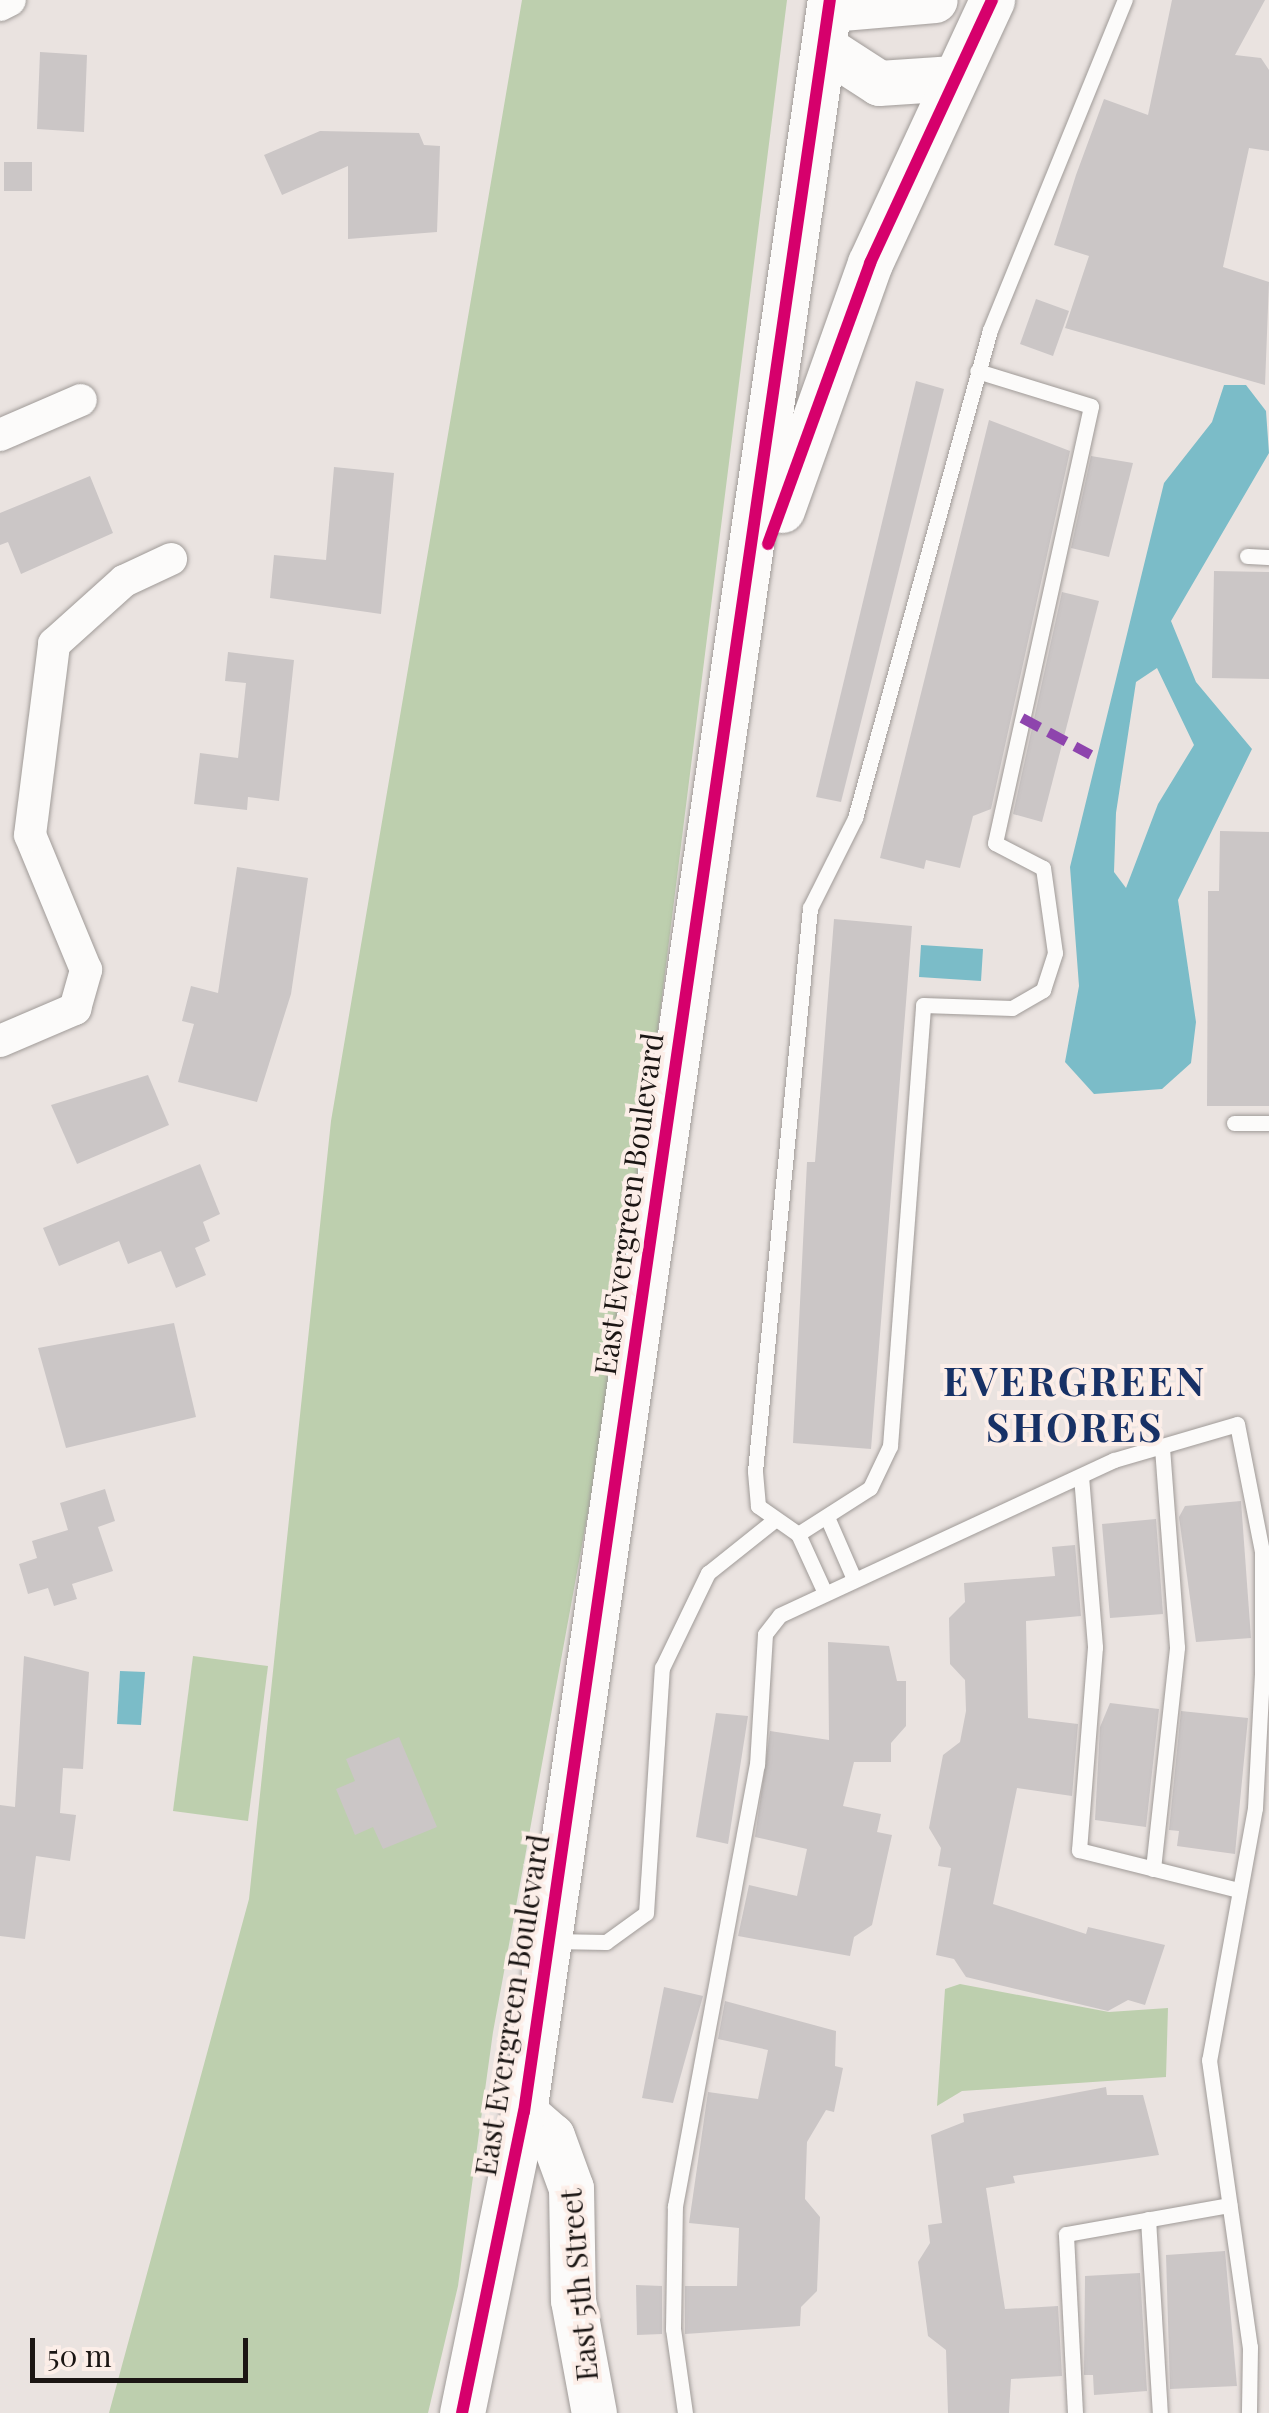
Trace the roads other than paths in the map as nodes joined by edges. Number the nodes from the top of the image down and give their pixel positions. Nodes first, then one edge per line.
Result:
1 (10, 0) edge
2 (935, 0) edge
3 (992, 0) edge
4 (1125, 0) edge
5 (0, 5) edge
6 (828, 19) edge
7 (954, 78) junction
8 (978, 371) junction
9 (81, 400) dead end
10 (0, 435) edge
11 (1247, 556) dead end
12 (1269, 557) edge
13 (171, 559) dead end
14 (754, 576) junction
15 (0, 1041) edge
16 (1234, 1123) dead end
17 (1269, 1123) edge
18 (1162, 1446) junction
19 (1081, 1476) junction
20 (827, 1517) junction
21 (772, 1522) junction
22 (798, 1534) junction
23 (854, 1579) junction
24 (824, 1593) junction
25 (1153, 1868) junction
26 (1238, 1890) junction
27 (548, 1941) junction
28 (524, 2112) junction
29 (1229, 2205) junction
30 (1148, 2220) junction
31 (462, 2413) edge
32 (594, 2413) edge
33 (685, 2413) edge
34 (1075, 2413) edge
35 (1160, 2413) edge
36 (1249, 2413) edge

1 - 5 street
2 - 6 street
3 - 7 street
4 - 8 lane
6 - 7 street
6 - 14 street, East Evergreen Boulevard
7 - 14 street
8 - 20 lane
8 - 21 lane
9 - 10 street
11 - 12 lane
13 - 15 street
14 - 27 street, East Evergreen Boulevard
16 - 17 lane
18 - 19 lane
18 - 25 lane
18 - 26 lane
19 - 23 lane
19 - 25 lane
20 - 22 lane
20 - 23 lane
21 - 22 lane
21 - 27 lane
22 - 24 lane
23 - 24 lane
24 - 33 lane
25 - 26 lane
26 - 29 lane
27 - 28 street, East Evergreen Boulevard
28 - 31 street, East Evergreen Boulevard
28 - 32 street, East 5th Street
29 - 30 lane
29 - 36 lane
30 - 34 lane
30 - 35 lane

